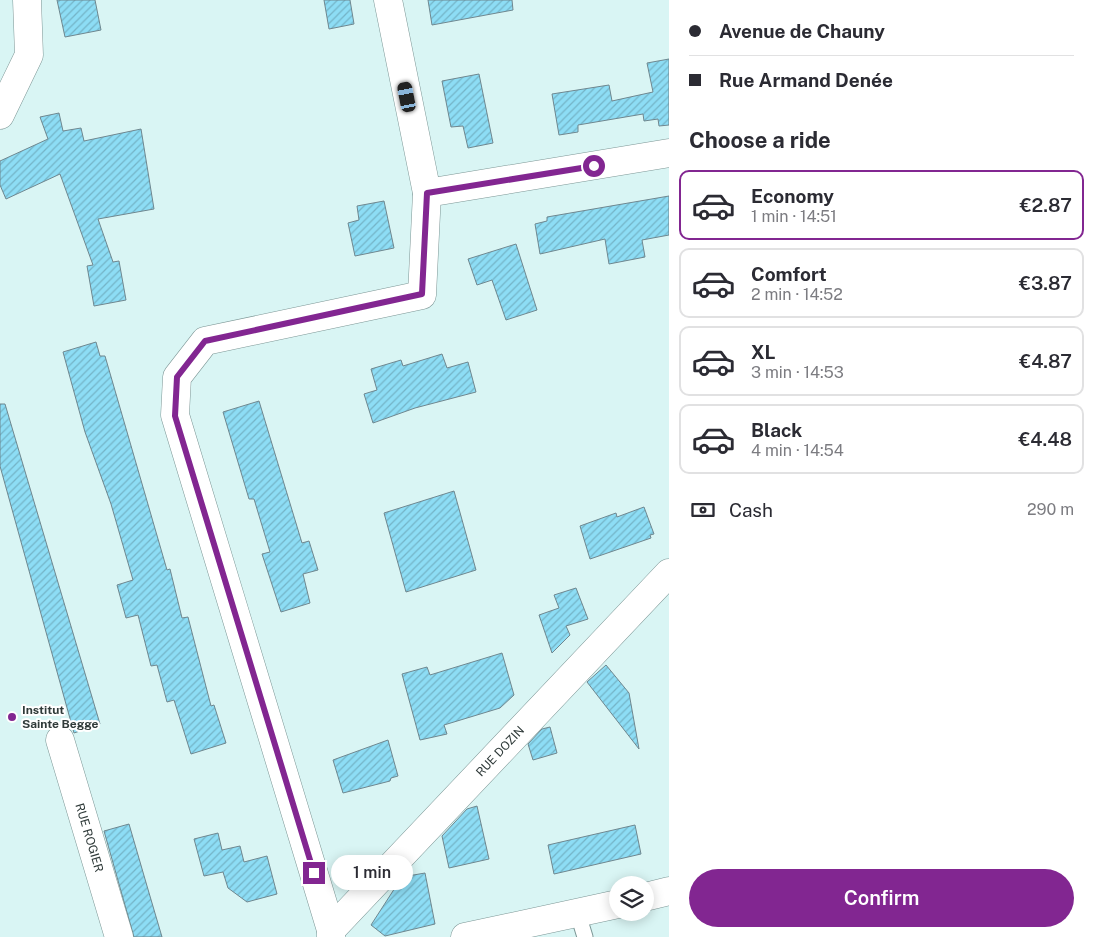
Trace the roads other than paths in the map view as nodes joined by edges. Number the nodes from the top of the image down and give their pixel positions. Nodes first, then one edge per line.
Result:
1 (28, 0) edge
2 (388, 0) edge
3 (0, 115) edge
4 (669, 153) edge
5 (427, 193) junction
6 (669, 573) edge
7 (60, 740) dead end
8 (669, 891) edge
9 (654, 895) edge
10 (609, 909) edge
11 (582, 925) edge
12 (331, 934) edge
13 (120, 937) edge
14 (465, 937) edge

1 - 3 street
2 - 5 street
4 - 5 street
5 - 12 street
6 - 12 street, RUE DOZIN
7 - 13 street, RUE ROGIER
8 - 9 street
10 - 11 street
11 - 14 street

